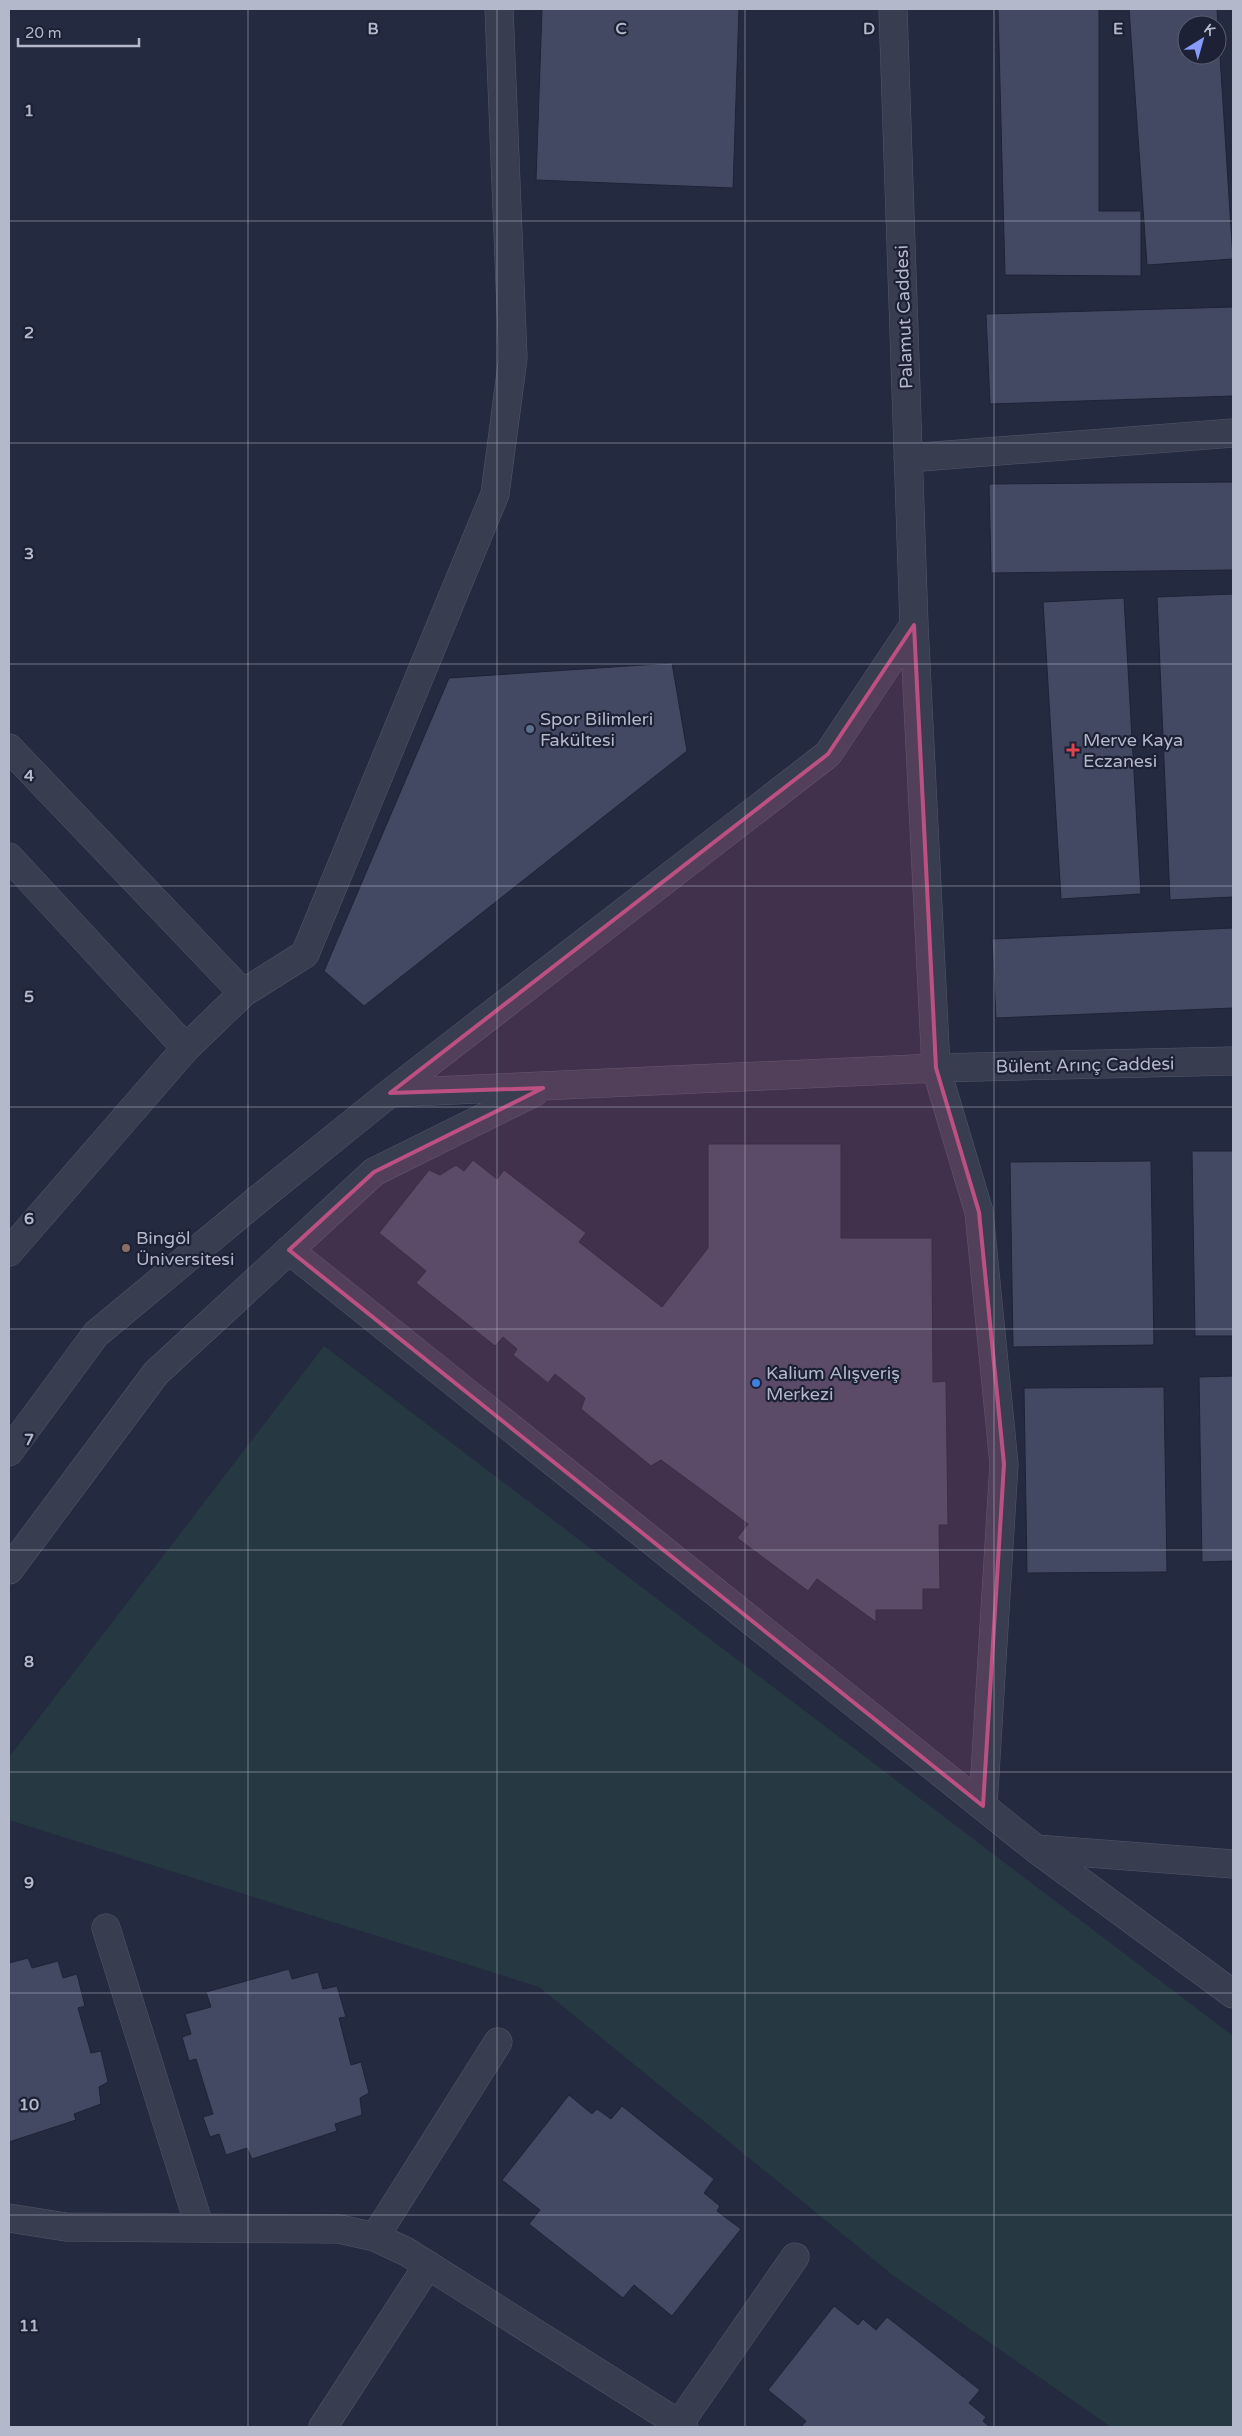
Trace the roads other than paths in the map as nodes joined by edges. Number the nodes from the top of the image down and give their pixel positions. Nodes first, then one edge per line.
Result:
1 (500, 9) edge
2 (893, 9) edge
3 (1233, 433) edge
4 (908, 458) junction
5 (914, 625) junction
6 (9, 748) edge
7 (9, 857) edge
8 (243, 993) junction
9 (186, 1048) junction
10 (1233, 1061) edge
11 (936, 1068) junction
12 (543, 1088) junction
13 (390, 1093) junction
14 (289, 1250) junction
15 (9, 1252) edge
16 (9, 1452) edge
17 (9, 1570) edge
18 (983, 1806) junction
19 (1036, 1849) junction
20 (1233, 1864) edge
21 (106, 1928) dead end
22 (1233, 1994) edge
23 (498, 2042) dead end
24 (9, 2218) edge
25 (200, 2228) junction
26 (375, 2237) junction
27 (795, 2257) dead end
28 (428, 2265) junction
29 (682, 2425) edge
30 (324, 2427) edge

1 - 8 street
2 - 4 street, Palamut Caddesi
3 - 4 street
4 - 5 street, Palamut Caddesi
5 - 11 street, Palamut Caddesi
5 - 13 street
6 - 8 street
7 - 9 street
8 - 9 street
9 - 15 street
10 - 11 street, Bülent Arınç Caddesi
11 - 12 street, Bülent Arınç Caddesi
11 - 18 street, Palamut Caddesi
12 - 13 street, Bülent Arınç Caddesi
12 - 14 street
13 - 16 street
14 - 17 street
14 - 18 street
18 - 19 street
19 - 20 street
19 - 22 street
21 - 25 street
23 - 26 street
24 - 25 street
25 - 26 street
26 - 28 street
27 - 29 street
28 - 29 street
28 - 30 street

